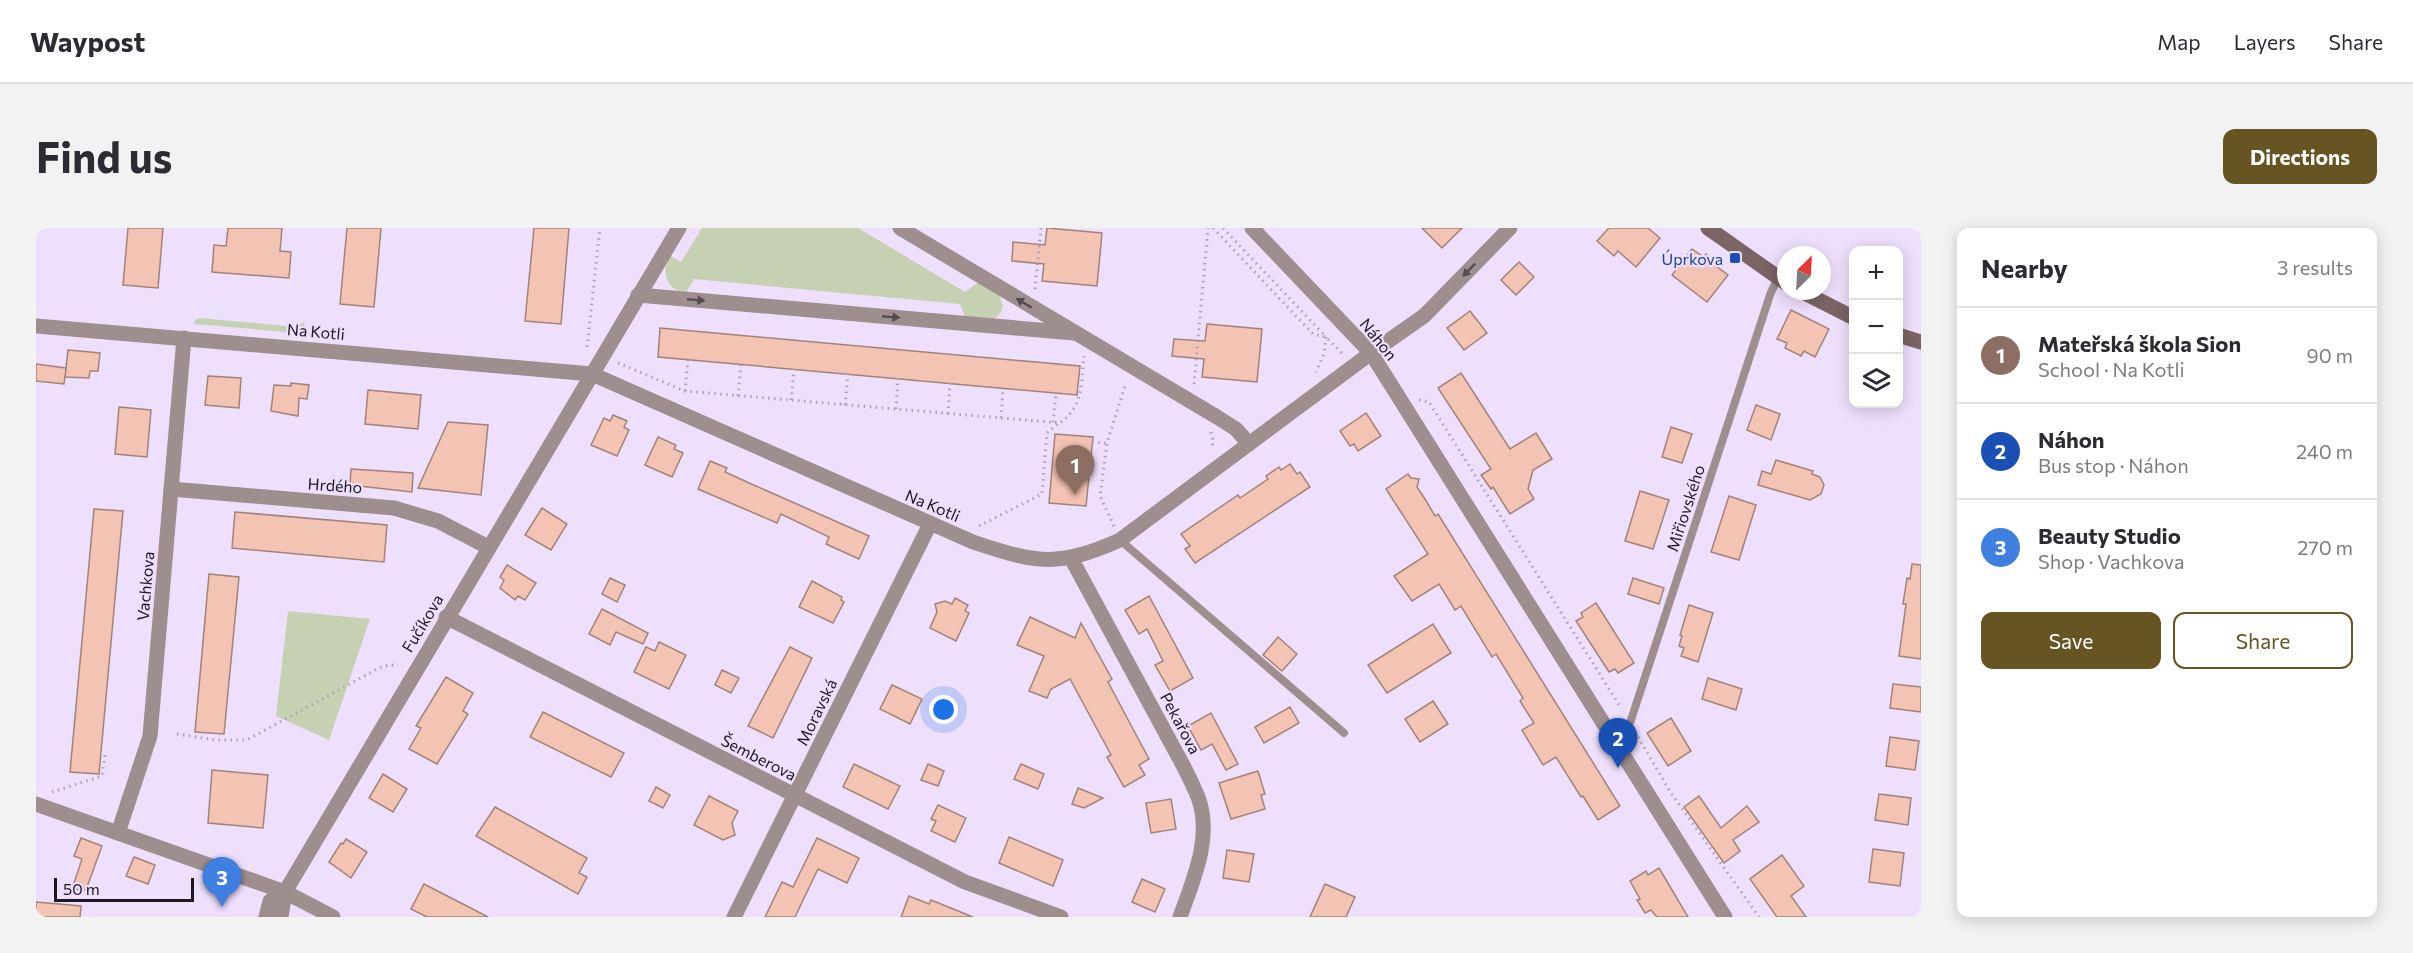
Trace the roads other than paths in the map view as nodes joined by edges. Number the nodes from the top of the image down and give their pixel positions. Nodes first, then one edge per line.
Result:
1 (679, 228) edge
2 (900, 228) edge
3 (1252, 228) edge
4 (1510, 228) edge
5 (1708, 228) edge
6 (1777, 277) edge
7 (1777, 286) edge
8 (638, 295) junction
9 (1819, 300) edge
10 (1849, 315) edge
11 (36, 326) edge
12 (1074, 333) junction
13 (1903, 336) edge
14 (184, 338) junction
15 (1921, 342) edge
16 (1371, 353) junction
17 (592, 374) junction
18 (1249, 444) junction
19 (171, 489) junction
20 (930, 524) junction
21 (1120, 540) junction
22 (488, 548) junction
23 (1071, 558) junction
24 (446, 617) junction
25 (1344, 733) dead end
26 (1618, 747) junction
27 (795, 795) junction
28 (42, 799) edge
29 (118, 833) junction
30 (285, 892) junction
31 (266, 917) edge
32 (281, 917) edge
33 (333, 917) edge
34 (734, 917) edge
35 (1060, 917) edge
36 (1180, 917) edge
37 (1725, 917) edge

1 - 8 street
12 -> 2 street
3 - 16 street, Náhon
4 -> 16 street, Na Kotli
5 - 6 street
7 - 26 lane, Miřiovského
8 -> 12 street
8 - 17 street
9 - 10 street
11 - 14 street, Na Kotli
12 - 18 street
13 - 15 street
14 - 17 street, Na Kotli
14 - 19 street, Vachkova
16 - 18 street, Na Kotli
16 - 26 street, Náhon
17 - 20 street, Na Kotli
17 - 22 street, Fučíkova
18 - 21 street, Na Kotli
19 - 22 street, Hrdého
19 - 29 street, Vachkova
20 - 23 street, Na Kotli
20 - 27 street, Moravská
21 - 23 street, Na Kotli
21 - 25 lane
22 - 24 street, Fučíkova
23 - 36 street, Pekařova
24 - 27 street, Šemberova
24 - 30 street, Fučíkova
26 - 37 street, Náhon
27 - 34 street, Moravská
27 - 35 street, Šemberova
28 - 29 street
29 - 30 street
30 - 31 street, Fučíkova
30 - 32 street, Fučíkova
30 - 33 street

